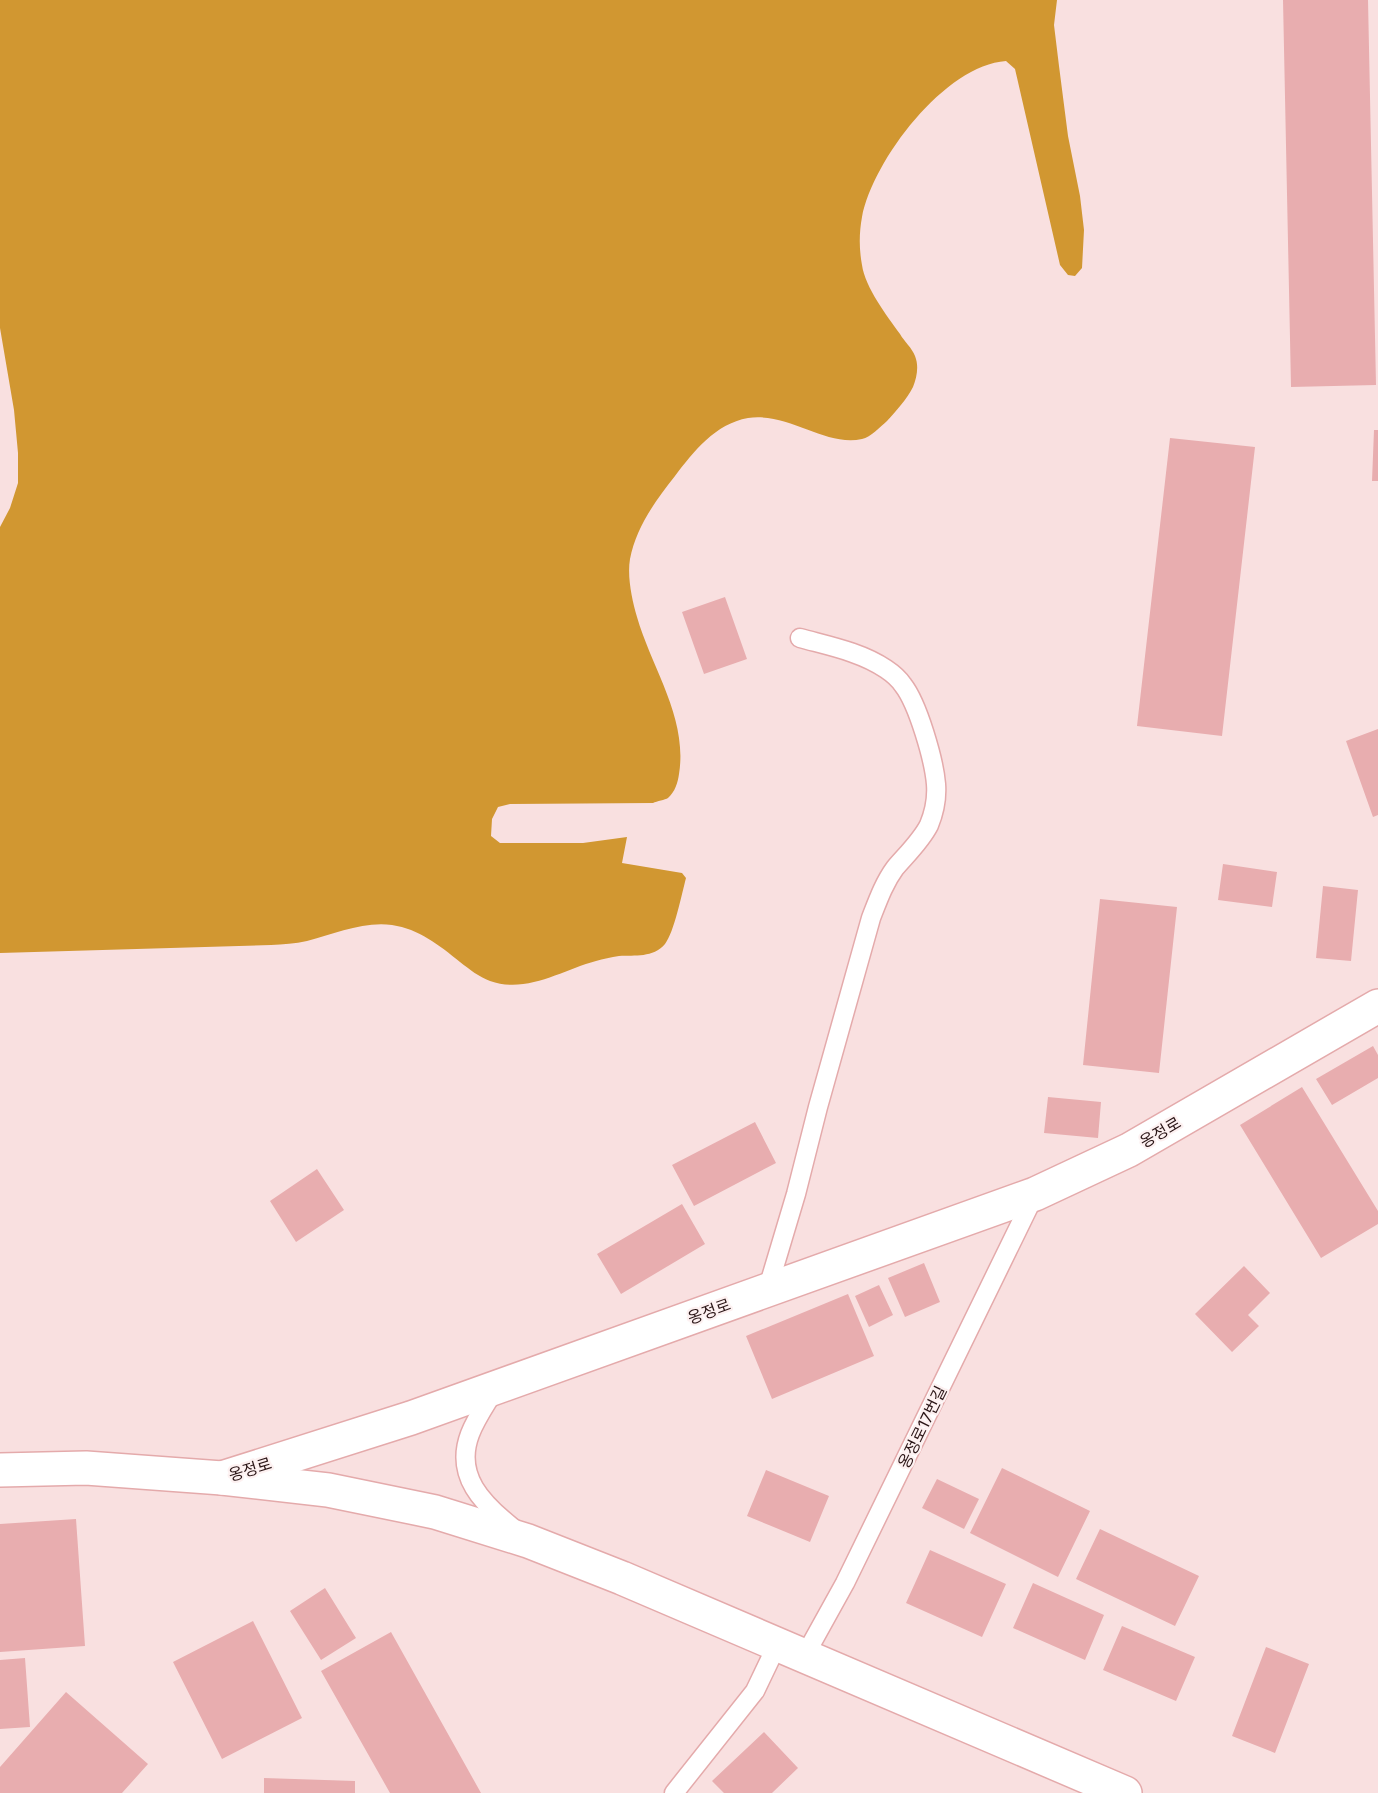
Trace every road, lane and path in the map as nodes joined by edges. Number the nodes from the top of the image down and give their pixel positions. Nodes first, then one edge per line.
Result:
1 (800, 638) dead end
2 (1378, 1006) edge
3 (1035, 1194) junction
4 (767, 1291) junction
5 (496, 1388) junction
6 (0, 1470) edge
7 (222, 1478) junction
8 (528, 1541) junction
9 (791, 1651) junction
10 (674, 1793) edge
11 (1125, 1793) edge

1 - 4 lane
2 - 3 street, 옹정로
3 - 4 street, 옹정로
3 - 9 lane, 옹정로17번길
4 - 5 street, 옹정로
5 - 7 street, 옹정로
5 - 8 lane
6 - 7 street, 옹정로
7 - 8 street
8 - 9 street
9 - 10 lane, 옹정로17번길
9 - 11 street

